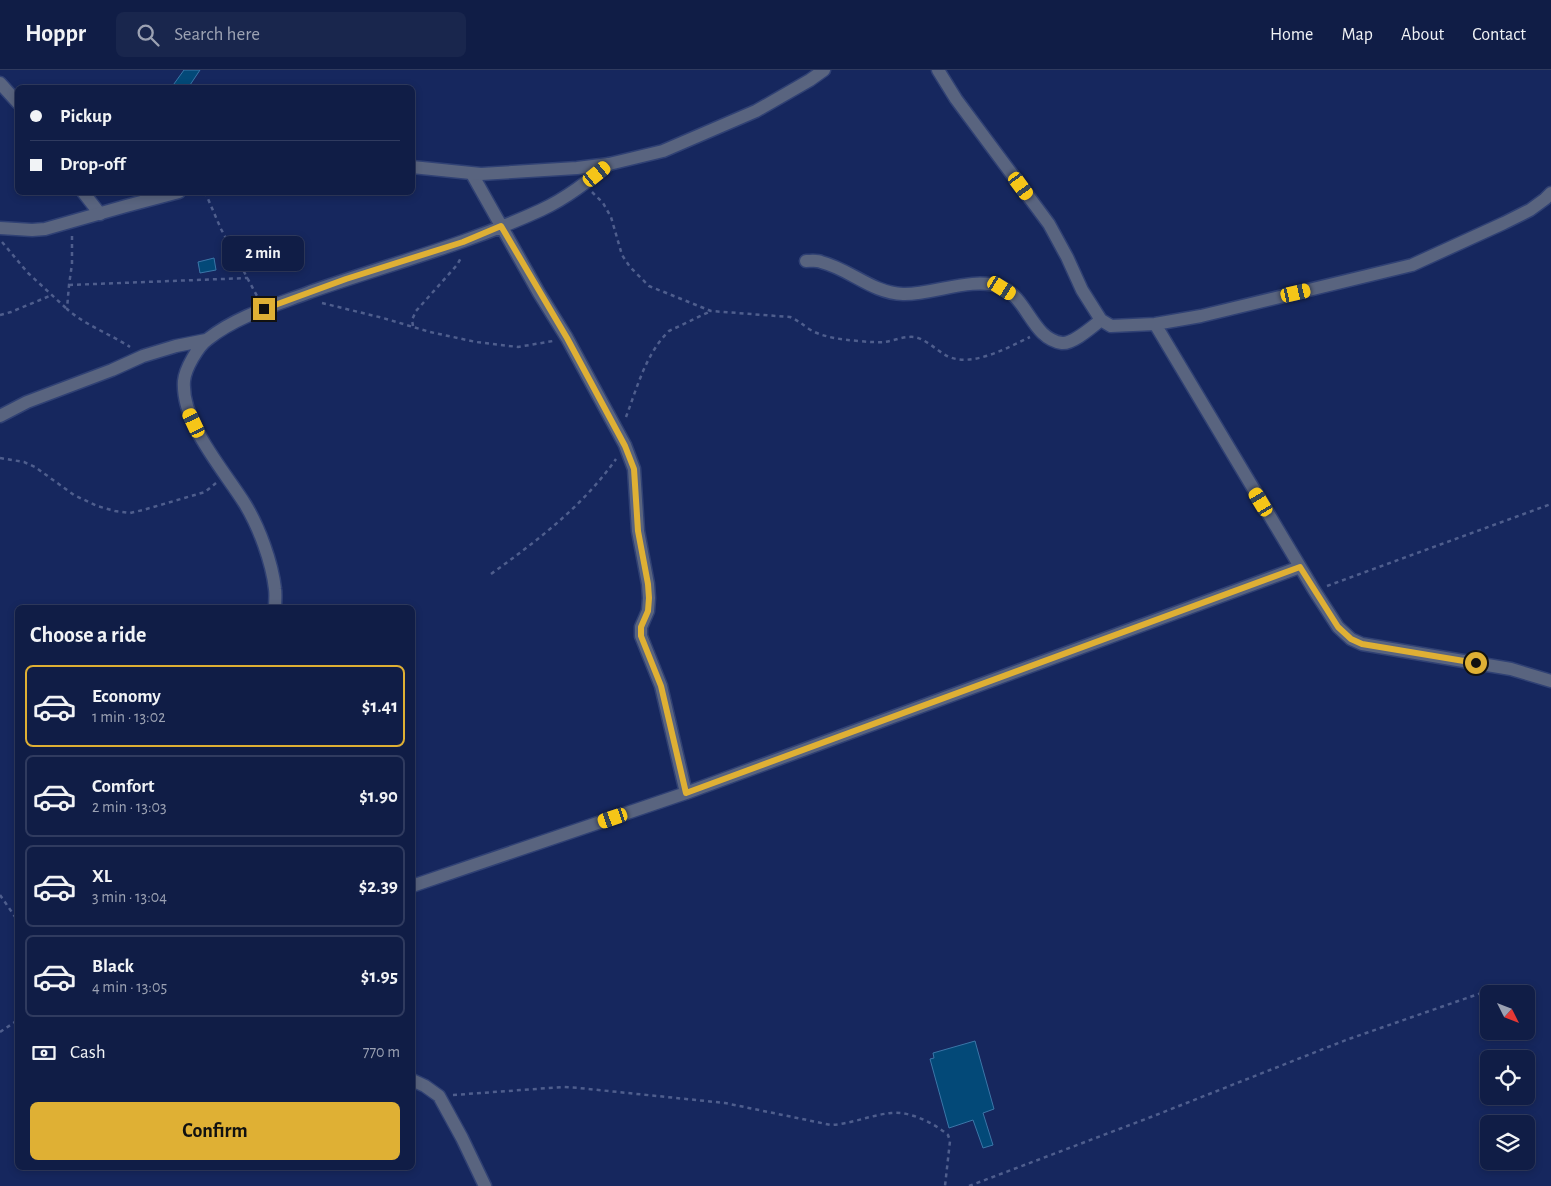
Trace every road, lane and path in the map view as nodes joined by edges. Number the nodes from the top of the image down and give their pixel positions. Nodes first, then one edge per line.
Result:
1 (824, 70) edge
2 (938, 70) edge
3 (0, 83) edge
4 (15, 100) edge
5 (609, 164) junction
6 (415, 167) edge
7 (472, 174) junction
8 (584, 184) junction
9 (1551, 193) edge
10 (85, 195) edge
11 (168, 195) edge
12 (206, 195) edge
13 (100, 214) junction
14 (73, 222) junction
15 (501, 226) junction
16 (0, 228) edge
17 (0, 239) edge
18 (470, 239) junction
19 (806, 261) dead end
20 (248, 278) junction
21 (68, 286) junction
22 (52, 295) junction
23 (317, 302) dead end
24 (68, 309) junction
25 (264, 309) junction
26 (711, 311) junction
27 (0, 315) edge
28 (1101, 320) junction
29 (1155, 324) junction
30 (413, 326) junction
31 (1041, 332) junction
32 (567, 338) junction
33 (206, 340) junction
34 (143, 356) junction
35 (0, 416) edge
36 (622, 440) junction
37 (0, 458) edge
38 (225, 476) junction
39 (1551, 504) edge
40 (1300, 567) junction
41 (491, 574) dead end
42 (1314, 590) junction
43 (275, 605) edge
44 (1551, 681) edge
45 (686, 793) junction
46 (415, 885) edge
47 (0, 895) edge
48 (15, 917) edge
49 (1480, 993) edge
50 (15, 1022) edge
51 (0, 1032) edge
52 (415, 1081) edge
53 (439, 1096) junction
54 (485, 1186) edge
55 (945, 1186) edge
56 (969, 1186) edge

1 - 5 street
2 - 28 street
3 - 4 street
5 - 7 street
5 - 8 street
6 - 7 street
7 - 15 street
8 - 15 street
8 - 26 path
9 - 29 street
10 - 13 street
11 - 13 street
12 - 20 path
13 - 14 street
14 - 16 street
14 - 21 path
15 - 18 street
15 - 32 street
17 - 22 path
18 - 25 street
18 - 30 path
19 - 31 street
20 - 21 path
20 - 25 path
21 - 24 path
22 - 24 path
22 - 27 path
23 - 30 path
24 - 34 path
25 - 33 street
26 - 31 path
26 - 36 path
28 - 29 street
28 - 31 street
29 - 40 street
30 - 32 path
32 - 36 street
33 - 34 street
33 - 38 street
34 - 35 street
36 - 41 path
36 - 45 street
37 - 38 path
38 - 43 street
39 - 42 path
40 - 42 street
40 - 45 street
42 - 44 street
45 - 46 street
47 - 48 path
49 - 56 path
50 - 51 path
52 - 53 street
53 - 54 street
53 - 55 path

